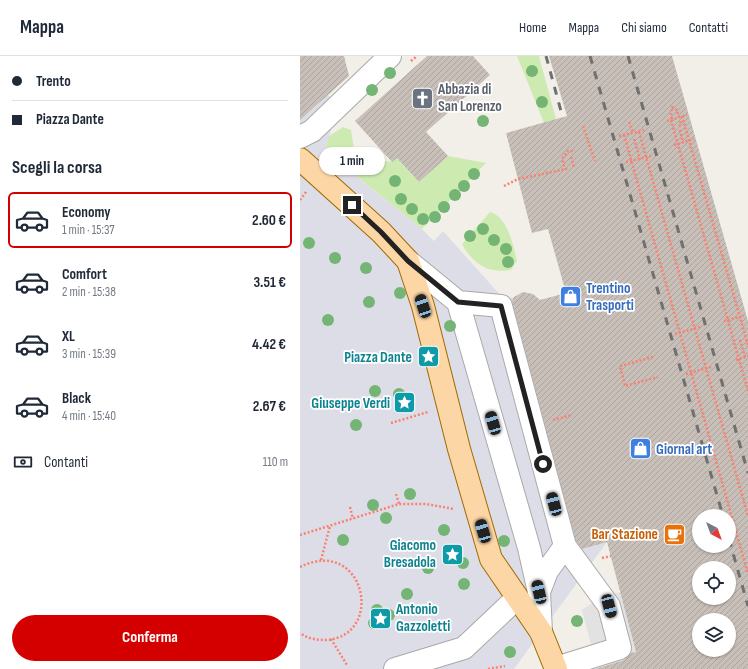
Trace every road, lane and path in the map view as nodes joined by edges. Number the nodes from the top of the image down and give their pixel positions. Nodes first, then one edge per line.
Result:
1 (390, 56) edge
2 (678, 115) dead end
3 (687, 115) dead end
4 (682, 116) junction
5 (670, 120) junction
6 (680, 120) dead end
7 (629, 122) dead end
8 (583, 126) dead end
9 (679, 126) dead end
10 (644, 130) dead end
11 (680, 130) dead end
12 (639, 132) junction
13 (633, 133) junction
14 (624, 135) junction
15 (619, 136) dead end
16 (300, 137) edge
17 (634, 139) dead end
18 (694, 139) dead end
19 (689, 141) junction
20 (683, 143) junction
21 (676, 145) junction
22 (575, 151) dead end
23 (651, 156) dead end
24 (571, 157) dead end
25 (646, 157) junction
26 (300, 159) edge
27 (640, 159) junction
28 (595, 161) dead end
29 (631, 161) junction
30 (626, 162) dead end
31 (574, 167) dead end
32 (504, 186) dead end
33 (306, 192) dead end
34 (300, 200) edge
35 (408, 261) junction
36 (458, 302) junction
37 (744, 316) dead end
38 (740, 317) junction
39 (726, 320) junction
40 (700, 327) dead end
41 (695, 329) junction
42 (679, 333) junction
43 (675, 334) dead end
44 (740, 340) dead end
45 (748, 345) edge
46 (747, 356) edge
47 (653, 357) dead end
48 (737, 359) junction
49 (711, 367) dead end
50 (706, 368) junction
51 (691, 373) junction
52 (686, 374) dead end
53 (658, 377) dead end
54 (748, 391) edge
55 (431, 412) dead end
56 (572, 415) dead end
57 (547, 422) dead end
58 (391, 423) dead end
59 (396, 494) dead end
60 (399, 504) junction
61 (350, 507) dead end
62 (460, 509) dead end
63 (748, 516) edge
64 (353, 518) junction
65 (330, 526) junction
66 (300, 535) edge
67 (565, 546) junction
68 (321, 560) junction
69 (300, 567) edge
70 (748, 574) edge
71 (539, 592) junction
72 (517, 598) junction
73 (540, 632) junction
74 (300, 633) edge
75 (332, 639) junction
76 (347, 665) dead end
77 (505, 666) dead end
78 (556, 668) edge
79 (395, 669) edge
80 (488, 669) edge

1 - 16 street
2 - 5 path
3 - 4 path
4 - 5 path
4 - 19 path
5 - 21 path
6 - 9 path
7 - 13 path
8 - 28 path
10 - 12 path
11 - 20 path
12 - 13 path
12 - 25 path
13 - 14 path
14 - 15 path
14 - 29 path
17 - 27 path
18 - 19 path
19 - 20 path
19 - 38 path
20 - 21 path
21 - 39 path
22 - 32 path
23 - 25 path
24 - 31 path
25 - 27 path
25 - 41 path
26 - 35 main road
27 - 29 path
29 - 30 path
29 - 42 path
33 - 34 path
35 - 36 street
35 - 72 main road
36 - 67 street
36 - 71 street
37 - 38 path
38 - 39 path
38 - 45 path
39 - 48 path
40 - 41 path
41 - 42 path
41 - 50 path
42 - 43 path
42 - 51 path
44 - 46 path
46 - 48 path
47 - 53 path
48 - 54 path
49 - 50 path
50 - 51 path
50 - 63 path
51 - 52 path
51 - 70 path
55 - 58 path
56 - 57 path
59 - 60 path
60 - 62 path
60 - 64 path
61 - 64 path
64 - 65 path
65 - 66 path
65 - 68 path
67 - 71 street
67 - 78 street
68 - 69 path
68 - 75 path
71 - 73 street
72 - 73 main road
72 - 79 street
73 - 78 main road
74 - 75 path
75 - 76 path
77 - 80 path

